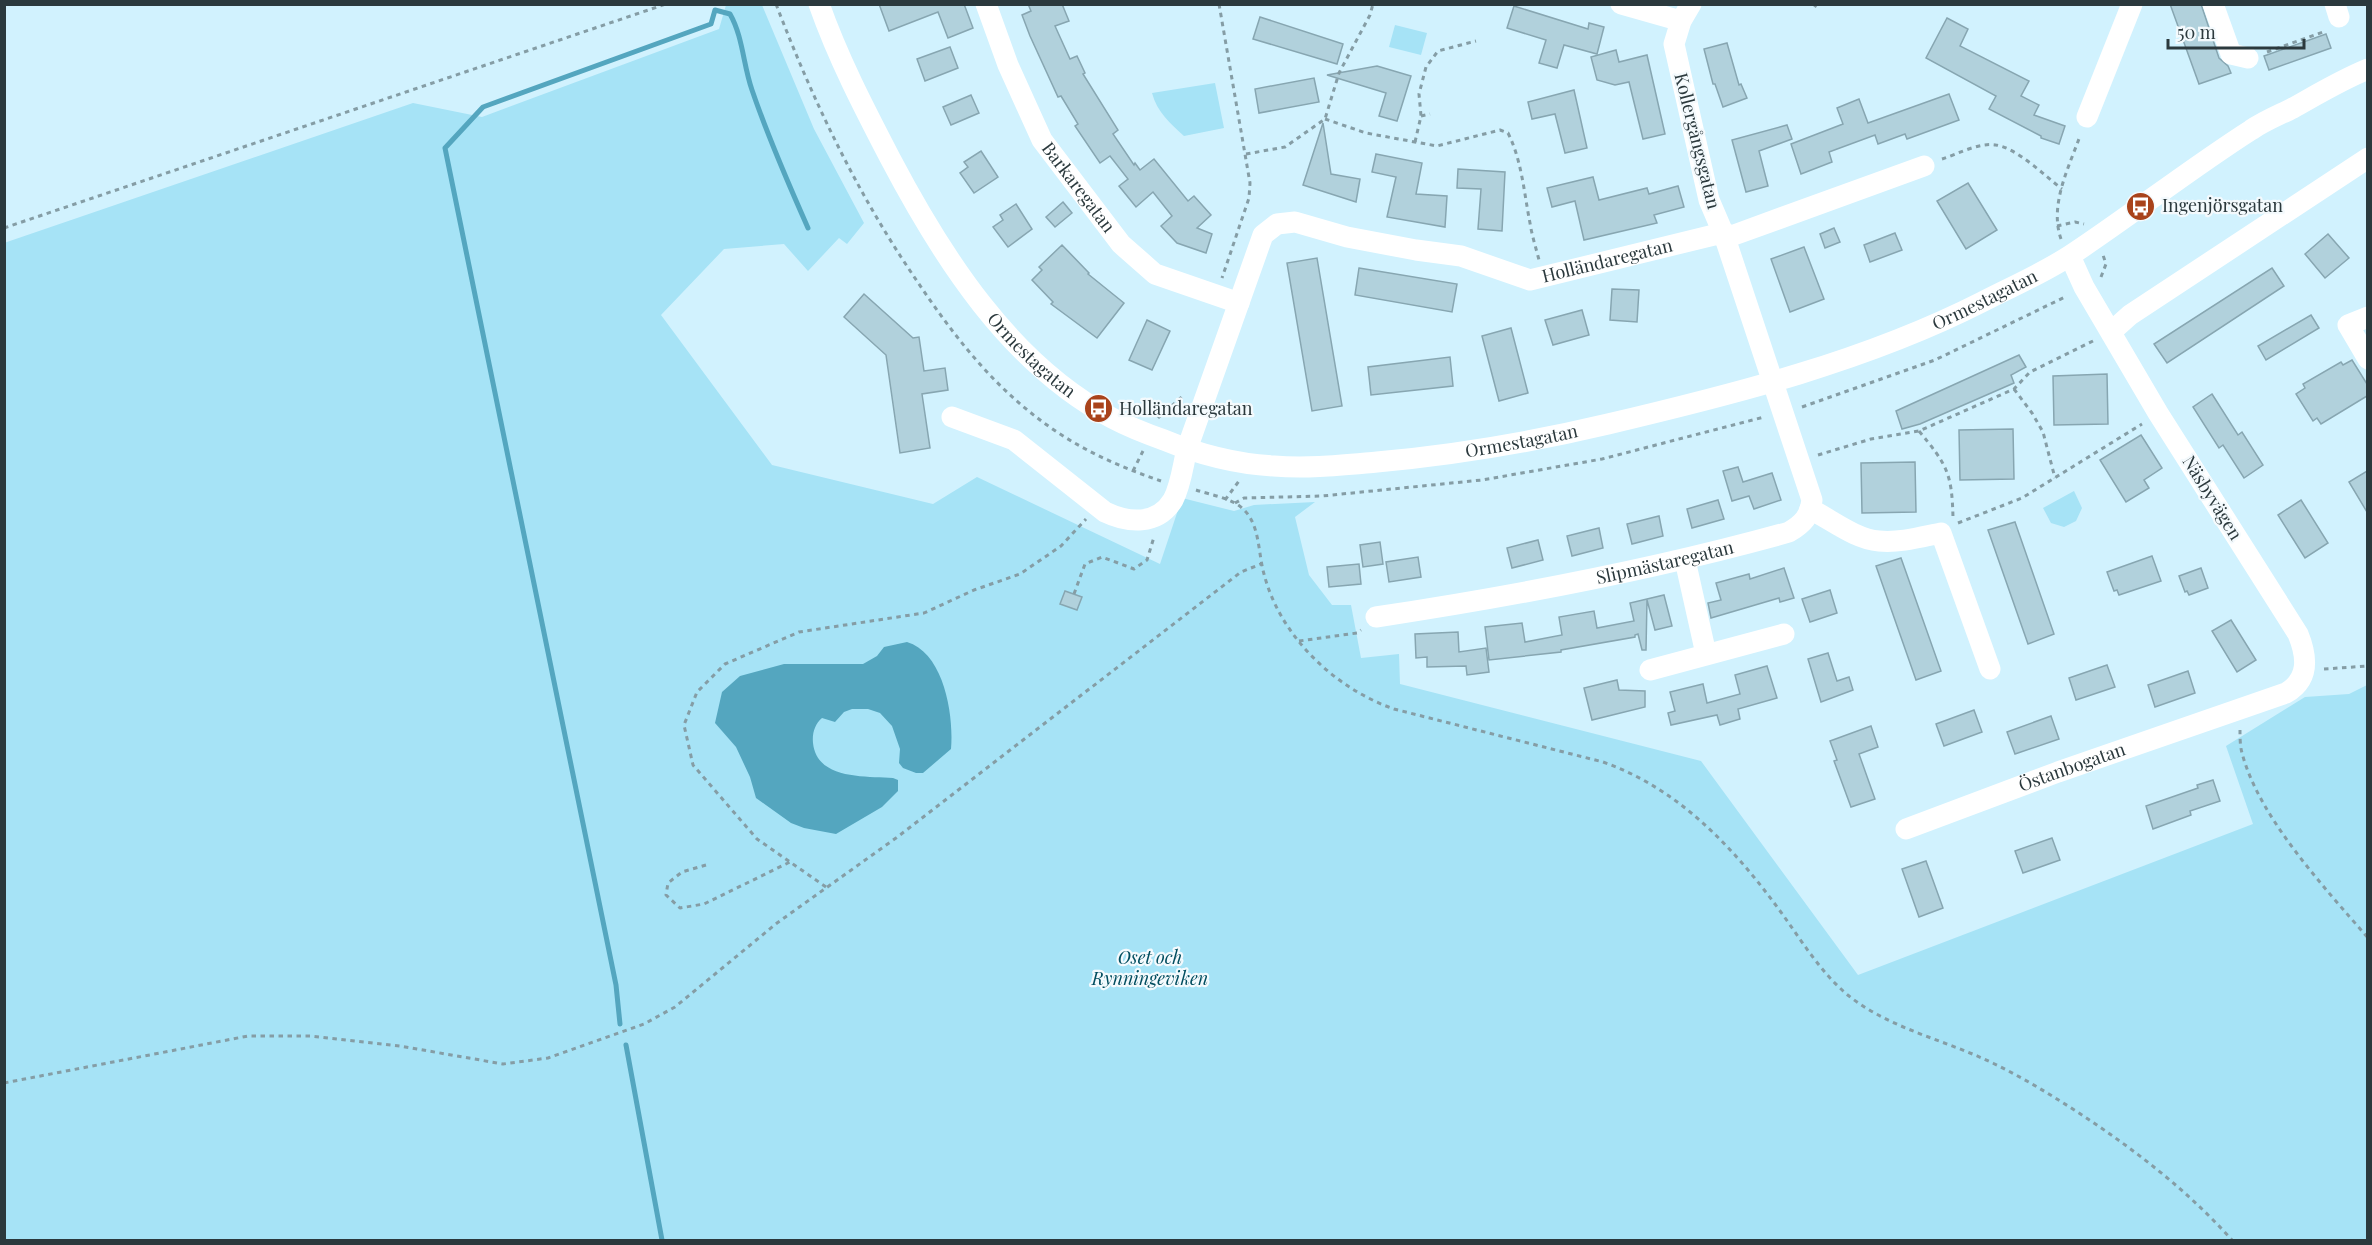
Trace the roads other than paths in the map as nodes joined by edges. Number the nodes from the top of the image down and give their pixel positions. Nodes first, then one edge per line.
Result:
1 (819, 4) edge
2 (986, 4) edge
3 (1621, 4) edge
4 (2132, 4) edge
5 (2215, 5) edge
6 (1686, 13) edge
7 (2248, 58) road end
8 (2367, 69) edge
9 (2087, 117) road end
10 (2367, 158) edge
11 (1924, 166) road end
12 (1724, 235) junction
13 (2066, 249) junction
14 (1239, 303) junction
15 (2367, 317) edge
16 (2111, 332) junction
17 (2367, 359) edge
18 (1773, 381) junction
19 (952, 417) dead end
20 (1187, 449) junction
21 (1810, 509) junction
22 (1685, 560) junction
23 (1376, 617) road end
24 (1784, 634) dead end
25 (1706, 654) junction
26 (1990, 669) dead end
27 (1650, 670) dead end
28 (2238, 710) joint
29 (1906, 829) dead end

1 - 20 street, Ormestagatan
2 - 14 street, Barkaregatan
3 - 6 street
4 - 9 street
5 - 7 street
6 - 12 street, Kollergångsgatan
8 - 13 street, Ormestagatan
10 - 16 street
11 - 12 street, Holländaregatan
12 - 14 street, Holländaregatan
12 - 18 street, Kollergångsgatan
13 - 16 street, Näsbyvägen
13 - 18 street, Ormestagatan
14 - 20 street, Holländaregatan
15 - 17 street
16 - 28 street, Näsbyvägen
18 - 20 street, Ormestagatan
18 - 21 street
19 - 20 street, Holländaregatan
21 - 22 street, Slipmästaregatan
21 - 26 street
22 - 23 street, Slipmästaregatan
22 - 25 street
24 - 25 street
25 - 27 street
28 - 29 street, Östanbogatan

